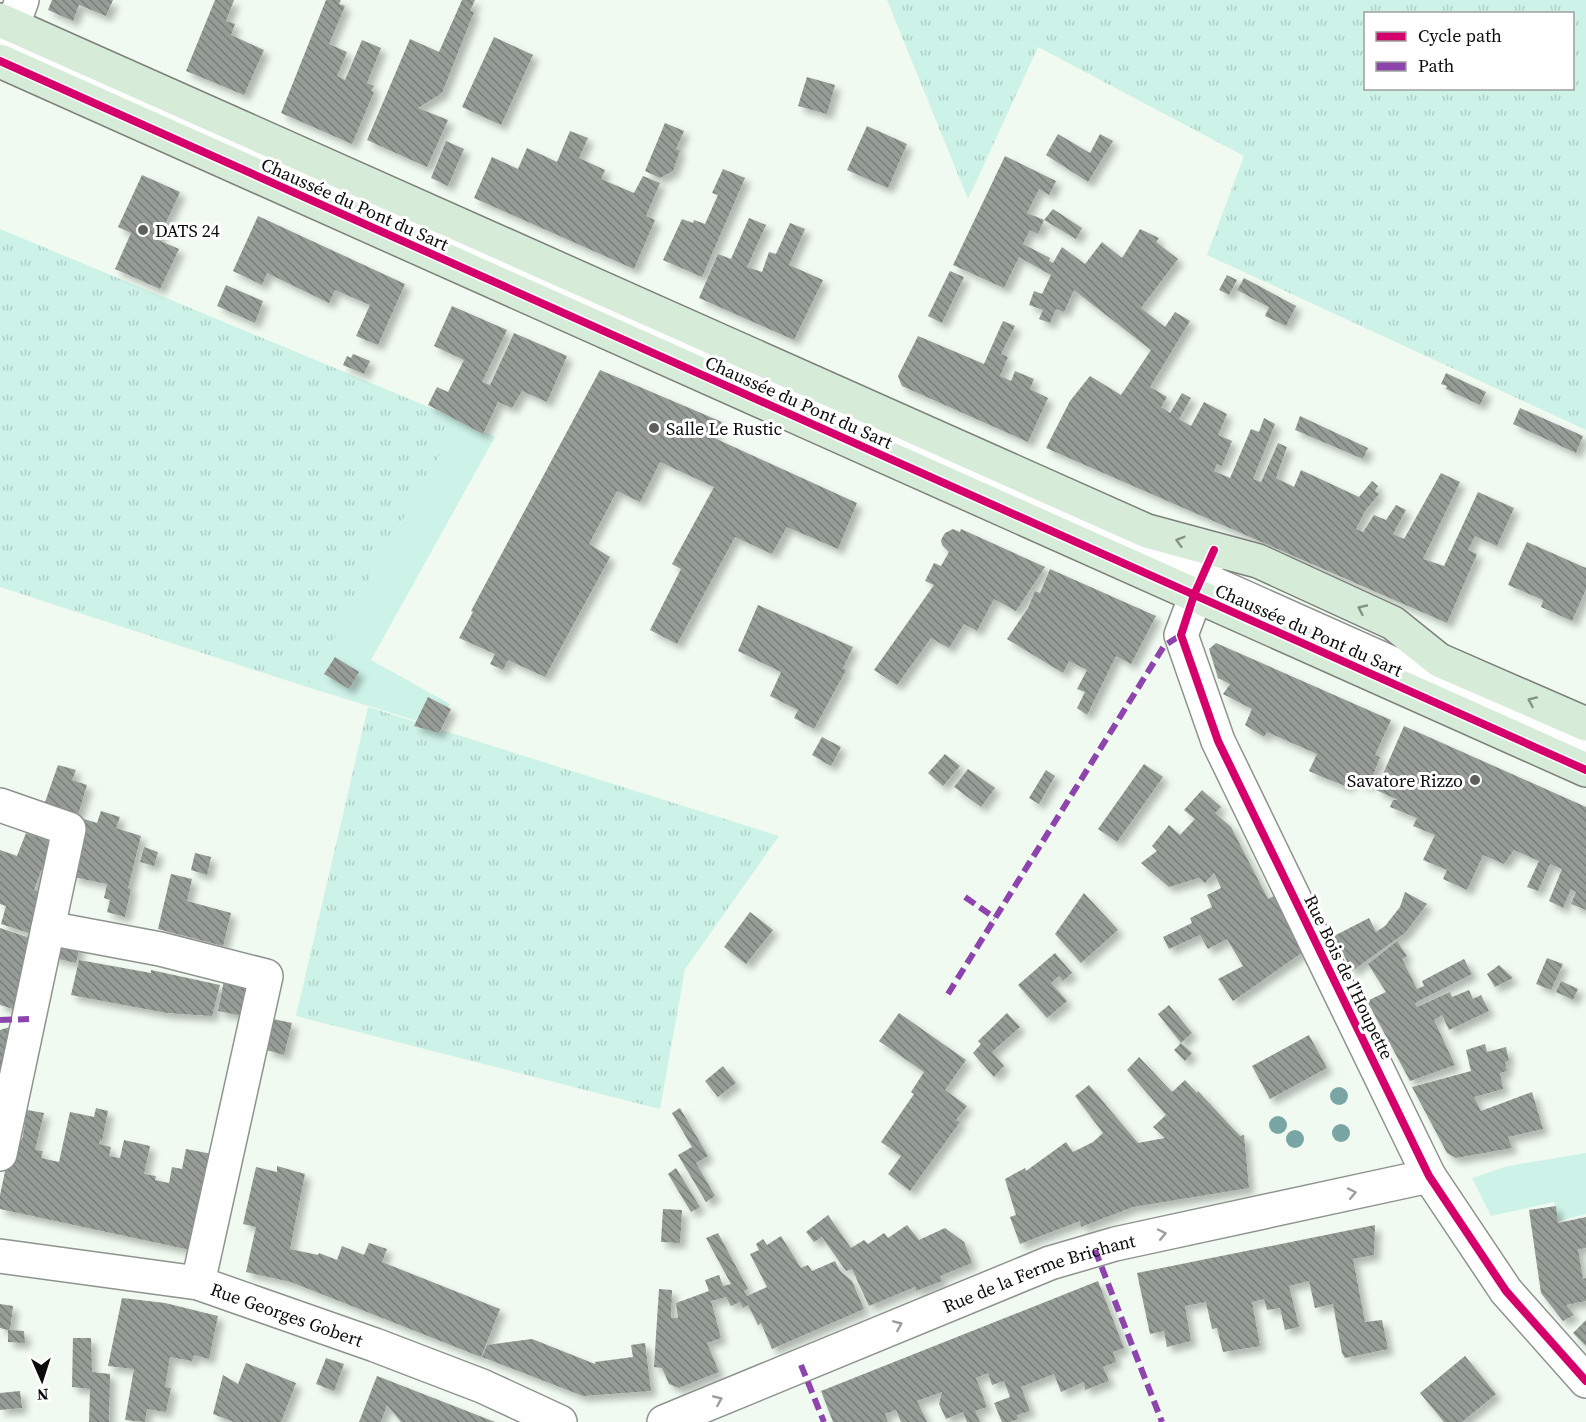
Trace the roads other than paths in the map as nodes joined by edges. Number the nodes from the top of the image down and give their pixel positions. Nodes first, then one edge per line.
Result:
1 (6, 36) edge
2 (1203, 575) junction
3 (1586, 724) edge
4 (1586, 750) edge
5 (1586, 770) edge
6 (0, 805) edge
7 (48, 928) junction
8 (0, 1154) edge
9 (1429, 1176) junction
10 (0, 1256) edge
11 (198, 1283) junction
12 (1586, 1381) edge
13 (560, 1422) edge
14 (664, 1422) edge

1 - 2 main road, Chaussée du Pont du Sart
2 -> 1 main road, Chaussée du Pont du Sart
3 -> 2 main road, Chaussée du Pont du Sart
2 - 4 street
2 - 5 main road, Chaussée du Pont du Sart
2 - 9 street, Rue Bois de l'Houpette
6 - 7 street
7 - 8 street
7 - 11 street
9 - 12 street, Rue Bois de l'Houpette
14 -> 9 street, Rue de la Ferme Brichant
10 - 11 street, Rue Georges Gobert
11 - 13 street, Rue Georges Gobert

